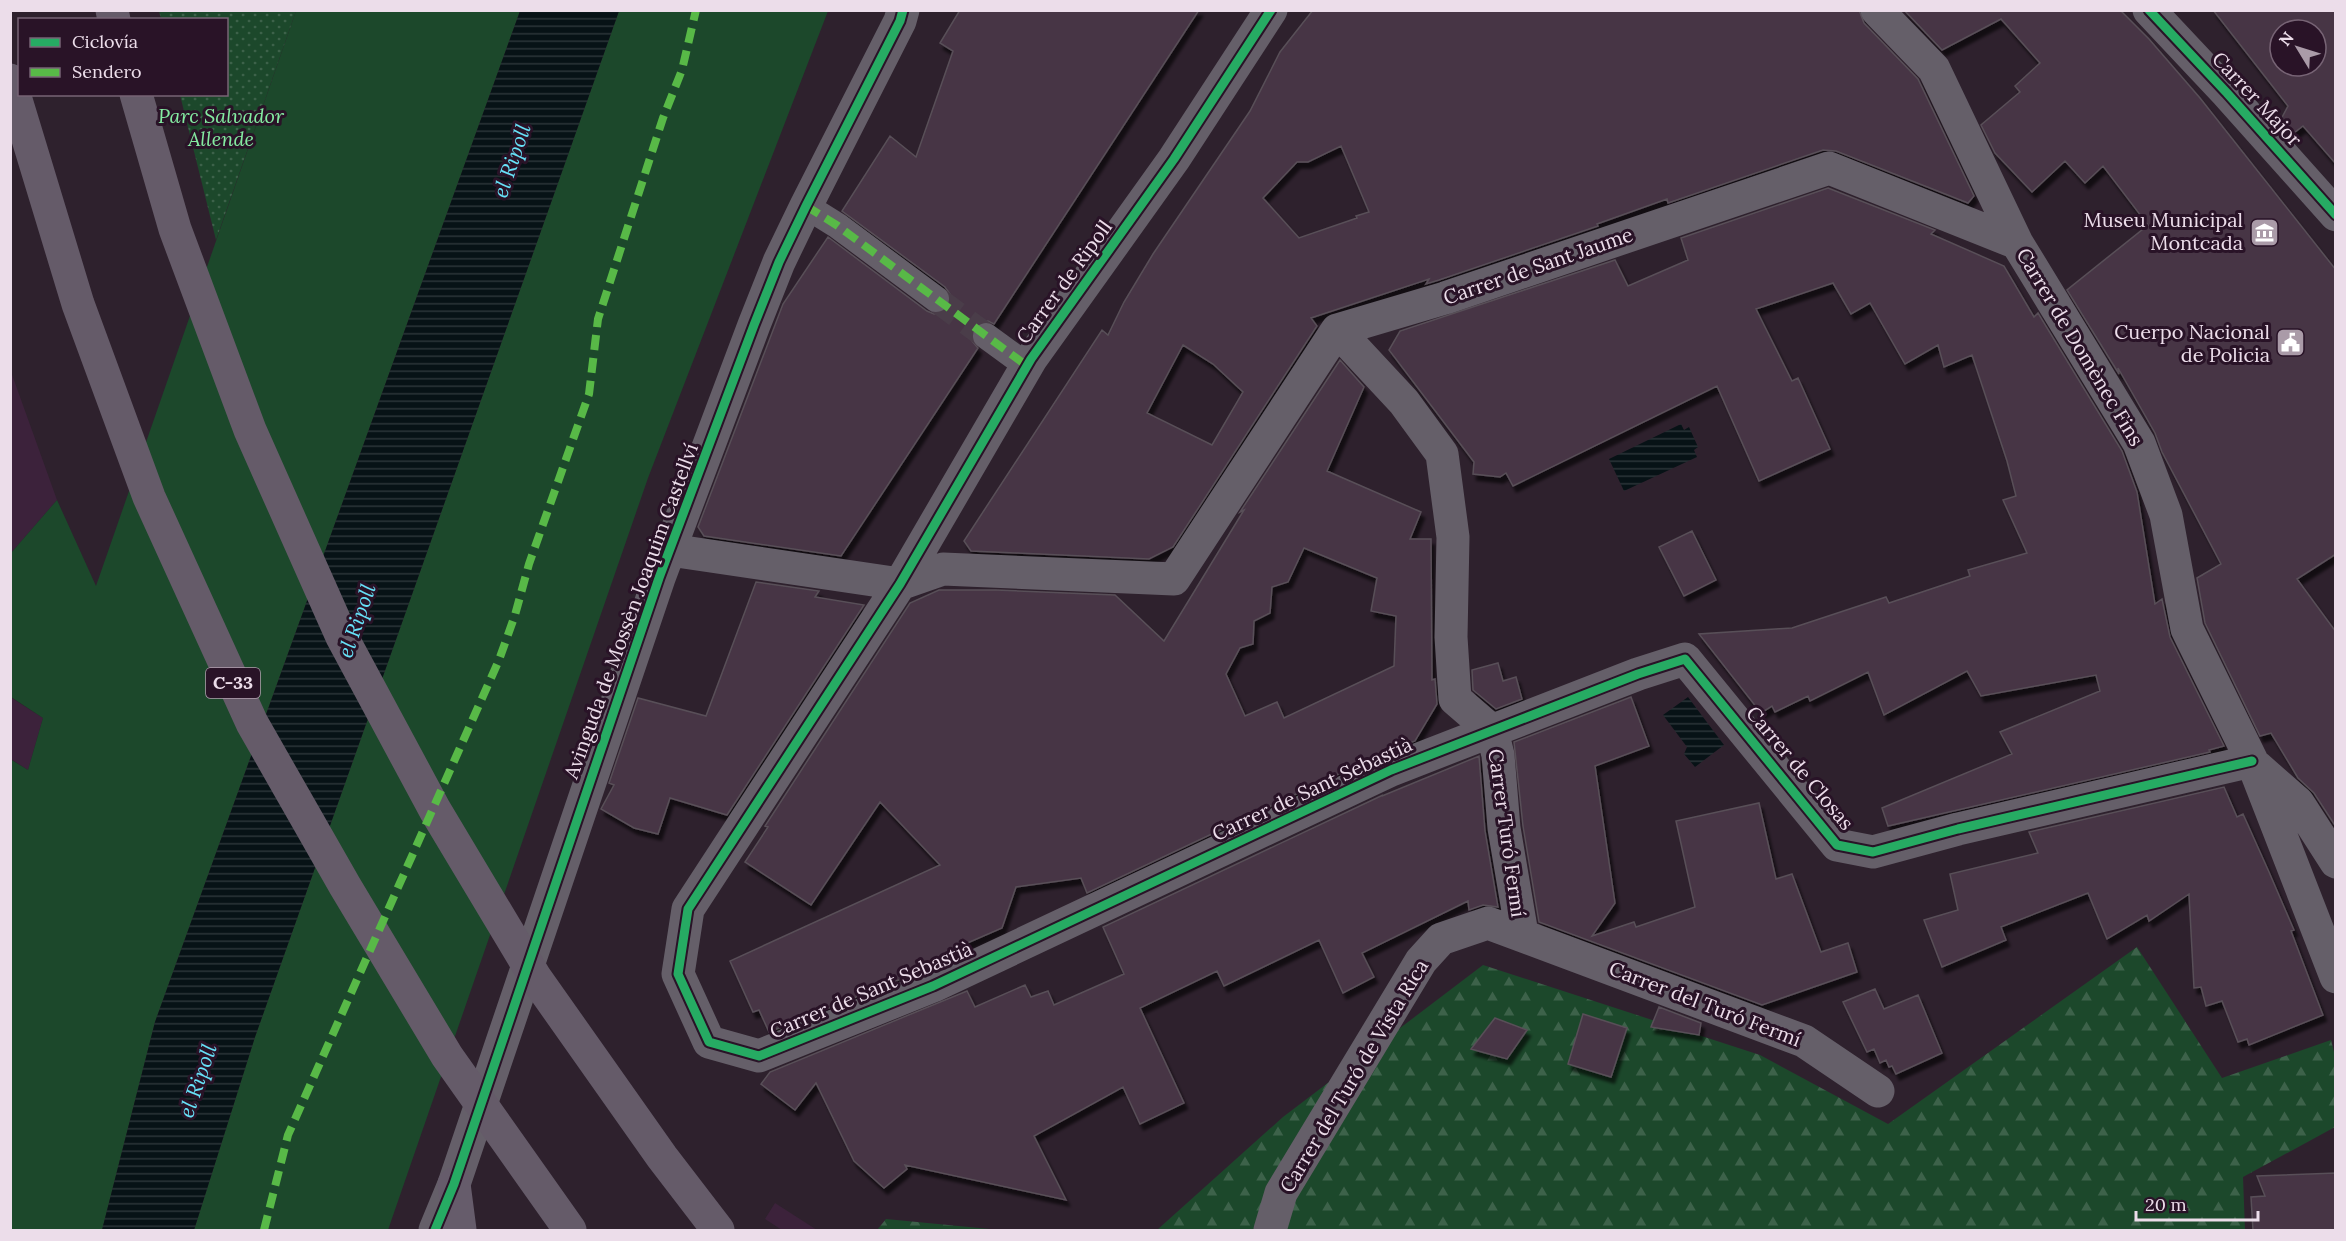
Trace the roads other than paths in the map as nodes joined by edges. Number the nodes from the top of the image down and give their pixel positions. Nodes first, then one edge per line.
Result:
1 (1271, 10) edge
2 (1877, 10) edge
3 (2149, 10) edge
4 (909, 14) edge
5 (10, 80) edge
6 (137, 96) edge
7 (806, 206) junction
8 (2336, 215) edge
9 (2017, 243) junction
10 (936, 299) tunnel mouth
11 (1337, 330) junction
12 (986, 336) tunnel mouth
13 (1027, 366) junction
14 (669, 550) junction
15 (900, 584) junction
16 (1492, 731) junction
17 (2252, 761) junction
18 (2336, 862) edge
19 (1522, 934) junction
20 (2336, 977) edge
21 (1878, 1091) dead end
22 (454, 1184) junction
23 (435, 1230) edge
24 (460, 1230) edge
25 (570, 1230) edge
26 (718, 1230) edge
27 (1270, 1230) edge

1 - 13 street, Carrer de Ripoll
2 - 9 street, Carrer de Domènec Fins
3 - 8 street, Carrer Major
4 - 7 street, Avinguda de Mossèn Joaquim Castellví
5 - 25 highway, C-33
6 - 26 highway
7 - 10 street
7 - 14 street, Avinguda de Mossèn Joaquim Castellví
9 - 11 street, Carrer de Sant Jaume
9 - 17 street, Carrer de Domènec Fins
11 - 15 street
11 - 16 street
12 - 13 street
13 - 15 street, Carrer de Ripoll
14 - 15 street
14 - 22 street, Avinguda de Mossèn Joaquim Castellví
15 - 16 street, Carrer de Sant Sebastià
16 - 17 street, Carrer de Closas
16 - 19 street, Carrer Turó Fermí
17 - 18 street
17 - 20 street, Carrer de Domènec Fins
19 - 21 street, Carrer del Turó Fermí
19 - 27 street, Carrer del Turó de Vista Rica
22 - 23 street, Avinguda de Mossèn Joaquim Castellví
22 - 24 highway

